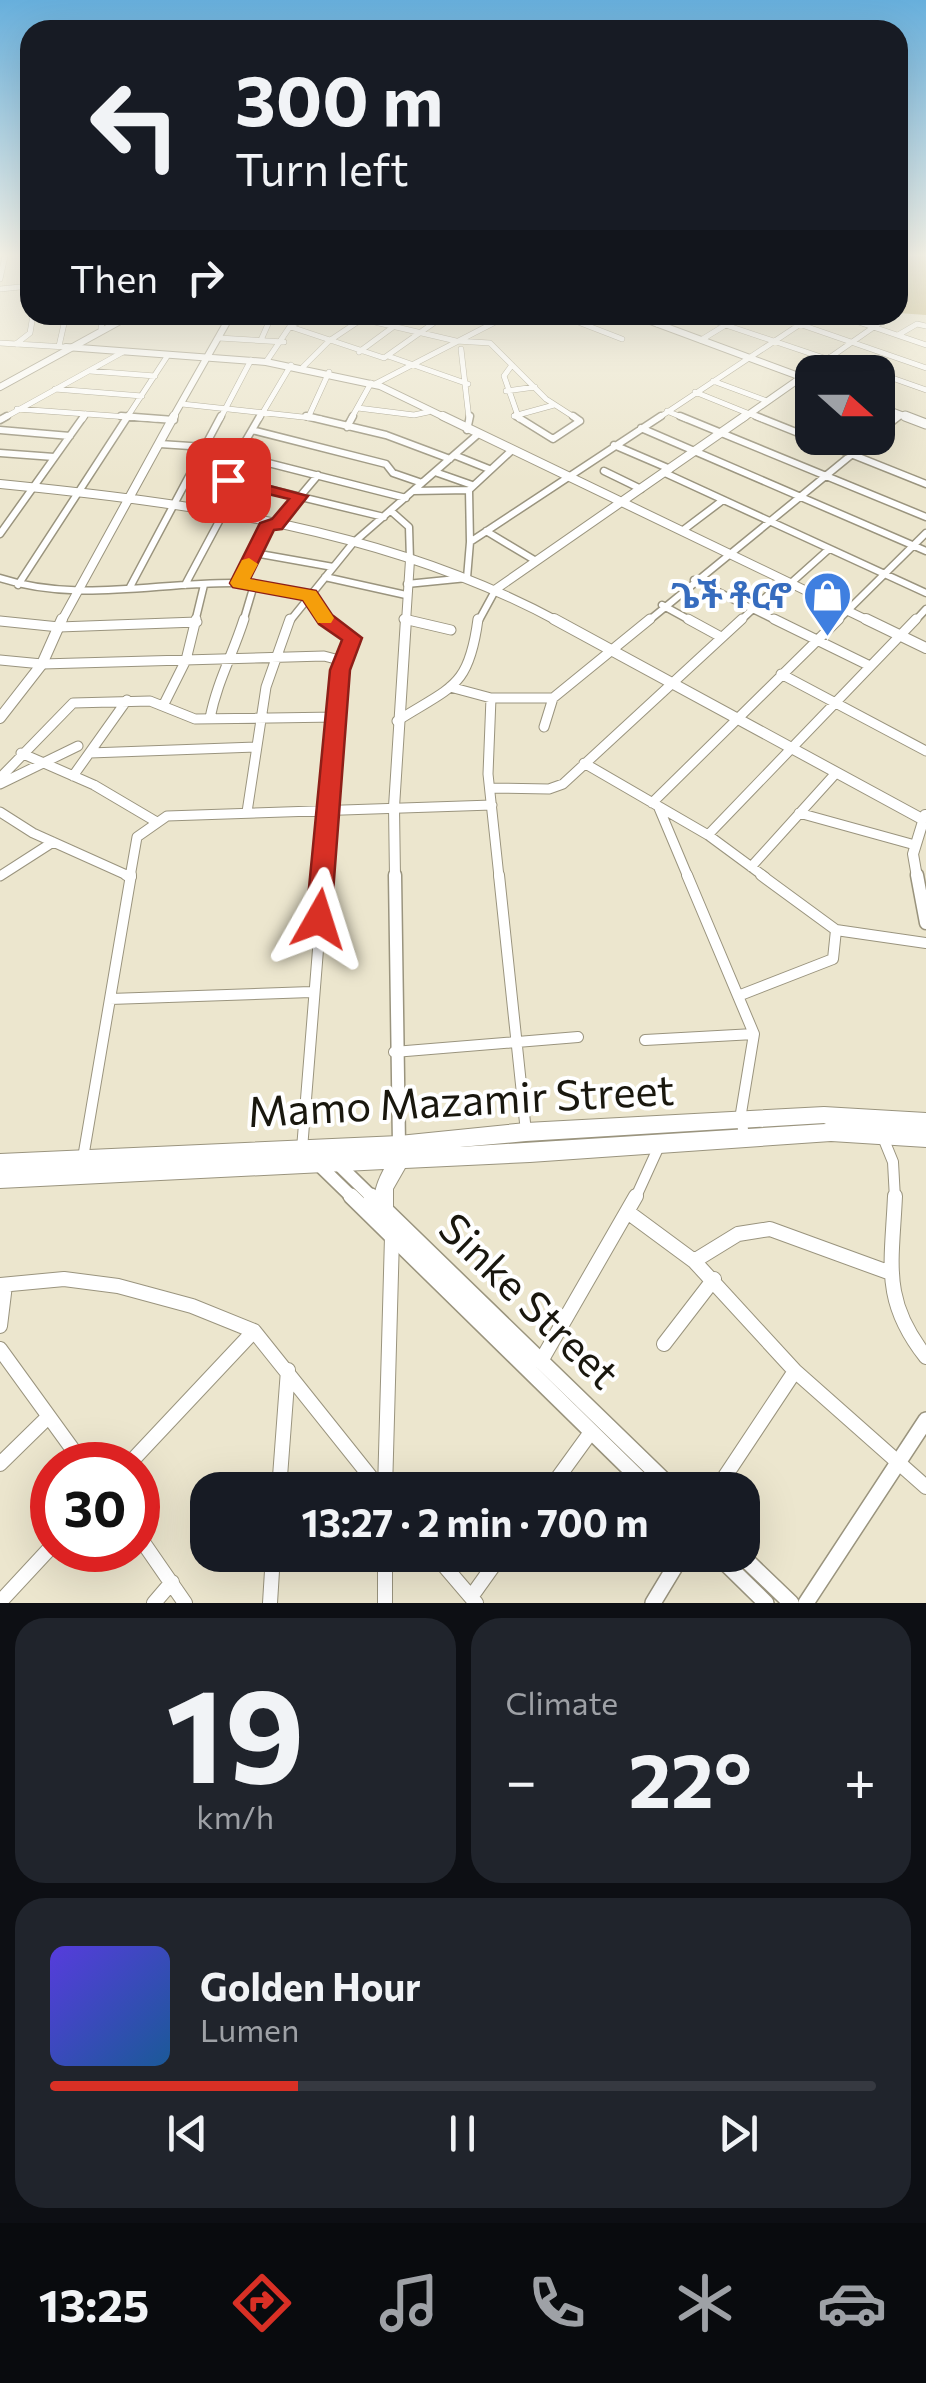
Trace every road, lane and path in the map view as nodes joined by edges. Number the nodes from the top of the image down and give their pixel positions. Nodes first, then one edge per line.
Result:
1 (66, 331) edge
2 (96, 331) edge
3 (97, 331) edge
4 (223, 331) edge
5 (265, 331) edge
6 (288, 331) edge
7 (301, 331) edge
8 (343, 331) edge
9 (388, 331) edge
10 (410, 331) edge
11 (477, 331) edge
12 (601, 331) edge
13 (676, 331) edge
14 (716, 331) edge
15 (743, 331) edge
16 (790, 331) edge
17 (820, 331) edge
18 (868, 331) edge
19 (885, 331) edge
20 (905, 331) edge
21 (415, 332) junction
22 (30, 333) joint
23 (898, 335) junction
24 (219, 338) junction
25 (622, 339) dead end
26 (261, 340) junction
27 (329, 340) junction
28 (701, 340) junction
29 (456, 341) junction
30 (774, 341) junction
31 (284, 342) junction
32 (852, 342) junction
33 (14, 344) junction
34 (926, 345) edge
35 (41, 346) junction
36 (0, 347) edge
37 (66, 347) junction
38 (461, 348) dead end
39 (123, 352) junction
40 (359, 352) junction
41 (168, 355) junction
42 (819, 355) edge
43 (833, 355) edge
44 (388, 356) junction
45 (749, 357) junction
46 (208, 358) junction
47 (251, 360) junction
48 (266, 362) junction
49 (513, 364) junction
50 (291, 365) junction
51 (414, 365) junction
52 (303, 367) junction
53 (926, 368) edge
54 (87, 370) junction
55 (329, 372) junction
56 (795, 374) edge
57 (155, 376) junction
58 (895, 379) edge
59 (713, 380) junction
60 (795, 382) edge
61 (0, 384) edge
62 (373, 384) junction
63 (468, 384) junction
64 (535, 388) junction
65 (54, 390) junction
66 (926, 390) edge
67 (506, 391) junction
68 (695, 392) junction
69 (142, 396) junction
70 (767, 401) junction
71 (182, 404) junction
72 (227, 405) junction
73 (554, 405) junction
74 (358, 408) junction
75 (17, 409) junction
76 (265, 409) junction
77 (667, 411) junction
78 (428, 412) junction
79 (895, 413) edge
80 (86, 414) junction
81 (749, 414) junction
82 (901, 415) junction
83 (514, 416) junction
84 (128, 417) junction
85 (308, 418) junction
86 (0, 420) edge
87 (174, 420) junction
88 (895, 420) edge
89 (926, 424) edge
90 (347, 427) junction
91 (641, 428) junction
92 (0, 430) edge
93 (252, 430) junction
94 (467, 430) junction
95 (795, 431) edge
96 (722, 433) junction
97 (477, 435) junction
98 (70, 436) junction
99 (160, 444) junction
100 (614, 445) junction
101 (205, 447) junction
102 (511, 451) junction
103 (696, 452) junction
104 (0, 454) edge
105 (238, 454) junction
106 (849, 455) edge
107 (853, 455) edge
108 (54, 457) junction
109 (452, 457) junction
110 (490, 469) junction
111 (193, 471) junction
112 (604, 471) dead end
113 (667, 471) junction
114 (435, 472) junction
115 (318, 475) junction
116 (824, 475) junction
117 (566, 477) junction
118 (925, 483) edge
119 (0, 484) edge
120 (422, 484) junction
121 (33, 487) junction
122 (471, 488) junction
123 (640, 489) junction
124 (81, 490) junction
125 (414, 491) junction
126 (300, 496) junction
127 (799, 496) junction
128 (130, 497) junction
129 (406, 498) junction
130 (723, 500) junction
131 (174, 503) junction
132 (621, 503) junction
133 (224, 512) junction
134 (387, 514) junction
135 (926, 517) edge
136 (0, 518) edge
137 (10, 520) junction
138 (768, 521) junction
139 (272, 524) junction
140 (682, 531) junction
141 (486, 532) junction
142 (926, 533) edge
143 (0, 534) edge
144 (470, 542) junction
145 (354, 544) junction
146 (913, 545) junction
147 (829, 549) junction
148 (926, 550) edge
149 (254, 553) junction
150 (730, 553) junction
151 (410, 560) junction
152 (536, 560) junction
153 (333, 567) junction
154 (884, 574) junction
155 (325, 576) junction
156 (466, 578) junction
157 (1, 580) edge
158 (694, 580) junction
159 (787, 582) junction
160 (239, 583) junction
161 (204, 584) junction
162 (18, 585) junction
163 (185, 585) junction
164 (254, 585) junction
165 (130, 587) junction
166 (76, 589) junction
167 (407, 589) junction
168 (496, 590) junction
169 (926, 593) edge
170 (310, 596) junction
171 (662, 606) junction
172 (752, 608) junction
173 (926, 609) edge
174 (846, 610) junction
175 (404, 619) junction
176 (0, 621) edge
177 (197, 622) junction
178 (59, 627) junction
179 (451, 630) dead end
180 (720, 636) junction
181 (900, 636) junction
182 (816, 640) junction
183 (926, 648) edge
184 (608, 649) junction
185 (232, 658) junction
186 (277, 658) junction
187 (0, 660) edge
188 (186, 660) junction
189 (343, 661) junction
190 (42, 664) junction
191 (870, 666) junction
192 (780, 674) junction
193 (669, 683) junction
194 (450, 687) junction
195 (491, 698) junction
196 (552, 698) junction
197 (127, 700) junction
198 (834, 702) junction
199 (163, 706) junction
200 (260, 714) junction
201 (337, 717) junction
202 (0, 718) edge
203 (210, 718) junction
204 (734, 720) junction
205 (398, 721) junction
206 (544, 727) dead end
207 (78, 746) dead end
208 (256, 746) junction
209 (789, 748) junction
210 (926, 751) edge
211 (21, 753) junction
212 (90, 753) junction
213 (43, 763) junction
214 (584, 763) junction
215 (836, 773) junction
216 (73, 776) junction
217 (0, 781) edge
218 (490, 788) junction
219 (492, 805) junction
220 (655, 805) junction
221 (394, 807) junction
222 (330, 809) junction
223 (0, 812) edge
224 (247, 812) junction
225 (800, 813) junction
226 (924, 817) edge
227 (155, 821) junction
228 (708, 836) junction
229 (53, 842) junction
230 (915, 844) junction
231 (751, 867) junction
232 (0, 876) edge
233 (131, 876) junction
234 (926, 923) edge
235 (836, 930) junction
236 (926, 943) edge
237 (311, 992) junction
238 (738, 996) junction
239 (110, 999) junction
240 (754, 1034) junction
241 (578, 1037) dead end
242 (645, 1040) dead end
243 (514, 1042) junction
244 (394, 1052) junction
245 (926, 1122) edge
246 (741, 1130) junction
247 (526, 1132) junction
248 (881, 1132) junction
249 (926, 1138) edge
250 (660, 1144) junction
251 (400, 1152) junction
252 (321, 1154) junction
253 (0, 1162) edge
254 (81, 1167) junction
255 (0, 1179) edge
256 (628, 1213) junction
257 (390, 1222) junction
258 (694, 1261) junction
259 (888, 1272) junction
260 (714, 1279) junction
261 (2, 1285) edge
262 (0, 1326) edge
263 (254, 1331) junction
264 (664, 1344) dead end
265 (0, 1348) edge
266 (926, 1357) edge
267 (541, 1361) junction
268 (288, 1370) junction
269 (795, 1371) junction
270 (47, 1418) junction
271 (926, 1420) edge
272 (592, 1432) junction
273 (66, 1442) edge
274 (150, 1442) edge
275 (896, 1460) junction
276 (0, 1464) edge
277 (280, 1472) edge
278 (369, 1472) edge
279 (383, 1472) edge
280 (562, 1472) edge
281 (633, 1472) edge
282 (655, 1472) edge
283 (728, 1472) edge
284 (926, 1487) edge
285 (160, 1566) edge
286 (30, 1570) edge
287 (273, 1572) edge
288 (385, 1572) edge
289 (450, 1572) edge
290 (490, 1572) edge
291 (672, 1572) edge
292 (734, 1572) edge
293 (758, 1572) edge
294 (172, 1582) junction
295 (473, 1600) edge
296 (0, 1602) edge
297 (154, 1603) edge
298 (186, 1603) edge
299 (270, 1603) edge
300 (384, 1603) edge
301 (653, 1603) edge
302 (766, 1603) edge
303 (790, 1603) edge
304 (806, 1603) edge

1 - 37 street
2 - 37 main road
3 - 37 main road
4 - 24 street
5 - 26 street
6 - 31 street
7 - 27 street
8 - 27 street
9 - 40 street
10 - 21 street
11 - 29 street
12 - 25 street
13 - 28 main road
14 - 28 street
15 - 30 street
16 - 30 street
17 - 32 street
18 - 32 street
19 - 23 street
20 - 23 street
21 - 29 street
21 - 44 street
22 - 33 street
22 - 35 street
23 - 34 street
24 - 26 street
24 - 46 street
26 - 31 street
27 - 40 street
27 - 52 street
28 - 45 main road
29 - 49 street
29 - 51 street
30 - 42 street
30 - 45 street
31 - 48 street
32 - 43 street
32 - 53 street
33 - 35 street
33 - 36 street
35 - 37 street
37 - 39 street
37 - 61 main road
38 - 63 street
39 - 41 street
39 - 54 street
40 - 44 street
41 - 46 street
41 - 57 street
44 - 51 street
45 - 56 main road
45 - 59 street
46 - 47 street
46 - 71 street
47 - 48 street
47 - 72 street
48 - 50 street
49 - 64 street
49 - 67 street
50 - 52 street
50 - 76 street
51 - 62 street
51 - 63 street
52 - 55 street
54 - 57 street
54 - 65 street
55 - 62 street
55 - 85 street
57 - 69 street
58 - 66 street
59 - 68 street
59 - 70 street
60 - 70 street
62 - 74 street
62 - 78 street
63 - 94 street
64 - 67 street
64 - 73 street
65 - 69 street
65 - 75 street
67 - 83 street
68 - 77 street
68 - 81 street
69 - 84 street
70 - 81 street
71 - 72 street
71 - 87 street
72 - 76 street
72 - 101 street
73 - 83 street
73 - 83 street
74 - 78 street
74 - 90 street
75 - 80 street
75 - 86 street
76 - 85 street
76 - 93 street
77 - 91 street
77 - 96 street
78 - 94 street
79 - 82 main road
80 - 84 street
80 - 98 street
81 - 95 street
81 - 96 street
82 - 88 street
82 - 89 main road
84 - 87 street
84 - 124 street
85 - 90 street
87 - 99 street
90 - 109 street
91 - 100 street
91 - 103 street
92 - 98 street
93 - 105 street
93 - 120 street
94 - 97 street
96 - 103 street
96 - 116 street
97 - 102 street
97 - 109 street
98 - 108 street
99 - 101 street
99 - 128 street
100 - 113 street
100 - 117 street
101 - 105 street
101 - 111 street
102 - 110 street
102 - 117 street
103 - 113 street
103 - 127 street
104 - 108 street
105 - 115 street
106 - 116 street
107 - 118 street
108 - 121 street
109 - 110 street
109 - 114 street
110 - 122 street
111 - 126 street
111 - 131 street
112 - 123 street
113 - 123 street
113 - 130 street
114 - 120 street
114 - 122 street
115 - 126 street
115 - 129 street
116 - 127 street
116 - 135 street
117 - 132 street
117 - 141 street
119 - 121 street
120 - 125 street
121 - 124 street
121 - 137 street
122 - 125 street
122 - 144 street
123 - 132 street
124 - 128 street
124 - 162 street
125 - 129 street
126 - 134 street
126 - 139 street
127 - 138 street
127 - 146 street
128 - 131 street
128 - 166 street
129 - 134 street
130 - 138 street
130 - 140 street
131 - 133 street
131 - 165 street
132 - 140 street
132 - 152 street
133 - 139 street
133 - 163 street
134 - 145 street
134 - 151 street
136 - 137 street
137 - 143 street
138 - 147 street
138 - 150 street
139 - 145 street
139 - 149 street
140 - 150 street
141 - 144 street
141 - 152 street
142 - 146 street
144 - 156 street
145 - 151 street
145 - 153 street
146 - 148 street
146 - 154 street
147 - 154 street
147 - 159 street
149 - 153 street
149 - 160 street
150 - 158 street
150 - 159 street
151 - 156 street
151 - 167 street
152 - 168 street
153 - 155 street
154 - 169 street
154 - 174 street
155 - 167 street
155 - 170 street
156 - 167 street
156 - 168 street
157 - 162 street
158 - 171 street
158 - 172 street
159 - 172 street
159 - 174 street
160 - 161 street
160 - 164 street
161 - 163 street
161 - 177 street
162 - 166 street
163 - 165 street
164 - 170 street
164 - 185 street
165 - 166 street
166 - 178 street
167 - 175 street
168 - 184 street
168 - 194 street
170 - 186 street
170 - 189 street
171 - 180 street
171 - 184 street
172 - 180 street
172 - 182 street
173 - 181 street
174 - 181 street
174 - 182 street
175 - 179 street
175 - 205 street
176 - 178 street
177 - 178 street
177 - 188 street
178 - 190 street
180 - 193 street
181 - 183 street
181 - 191 street
182 - 191 street
182 - 192 street
184 - 193 street
184 - 196 street
185 - 186 street
185 - 188 street
185 - 203 street
186 - 189 street
186 - 200 street
187 - 190 street
188 - 190 street
188 - 199 street
189 - 201 street
190 - 202 street
191 - 198 street
192 - 198 street
192 - 204 street
193 - 204 street
193 - 214 street
194 - 195 street
194 - 205 street
195 - 196 street
195 - 218 street
196 - 206 street
197 - 199 street
197 - 211 street
197 - 212 street
198 - 209 street
198 - 210 street
199 - 203 street
200 - 201 street
200 - 203 street
200 - 208 street
201 - 222 street
204 - 209 street
204 - 220 street
205 - 221 street
207 - 213 street
208 - 212 street
208 - 224 street
209 - 215 street
209 - 228 street
211 - 213 street
211 - 217 street
212 - 216 street
213 - 216 street
213 - 217 street
214 - 218 street
214 - 220 street
215 - 225 street
215 - 226 street
216 - 227 street
218 - 219 street
219 - 221 street
219 - 243 street
220 - 228 street
220 - 238 street
221 - 222 street
221 - 244 street
222 - 224 street
222 - 237 street
223 - 229 street
224 - 227 street
225 - 230 street
225 - 231 street
226 - 230 street
227 - 233 street
228 - 231 street
229 - 232 street
229 - 233 street
230 - 234 street
231 - 235 street
233 - 239 street
235 - 236 street
235 - 238 street
237 - 239 street
237 - 252 street
238 - 240 street
239 - 254 street
240 - 242 street
240 - 246 street
241 - 243 street
243 - 244 street
243 - 247 street
244 - 251 street
245 - 246 main road, Mamo Mazamir Street
246 - 247 main road, Mamo Mazamir Street
246 - 248 main road, Mamo Mazamir Street
246 - 250 main road, Mamo Mazamir Street
247 - 251 main road, Mamo Mazamir Street
248 - 249 main road, Mamo Mazamir Street
248 - 259 street
250 - 251 main road, Mamo Mazamir Street
250 - 256 street
251 - 252 main road, Mamo Mazamir Street
251 - 257 main road
252 - 254 main road, Mamo Mazamir Street
252 - 257 street, Sinke Street
252 - 257 street, Sinke Street
253 - 254 main road, Mamo Mazamir Street
254 - 255 main road, Mamo Mazamir Street
256 - 258 street
256 - 267 street
257 - 267 street, Sinke Street
257 - 272 street, Sinke Street
257 - 279 street
258 - 259 street
258 - 260 street
259 - 266 street
260 - 264 street
260 - 269 street
261 - 262 street
261 - 263 street
263 - 268 street
263 - 274 street
265 - 270 street
267 - 282 street, Sinke Street
268 - 277 street
268 - 278 street
269 - 275 street
269 - 283 street
270 - 273 street
270 - 276 street
271 - 275 street
272 - 280 street
272 - 281 street, Sinke Street
275 - 284 street
275 - 304 street
285 - 294 street
286 - 296 street
287 - 299 street
288 - 300 street
289 - 295 street
290 - 295 street
291 - 301 street
292 - 302 street
293 - 303 street
294 - 297 street
294 - 298 street

